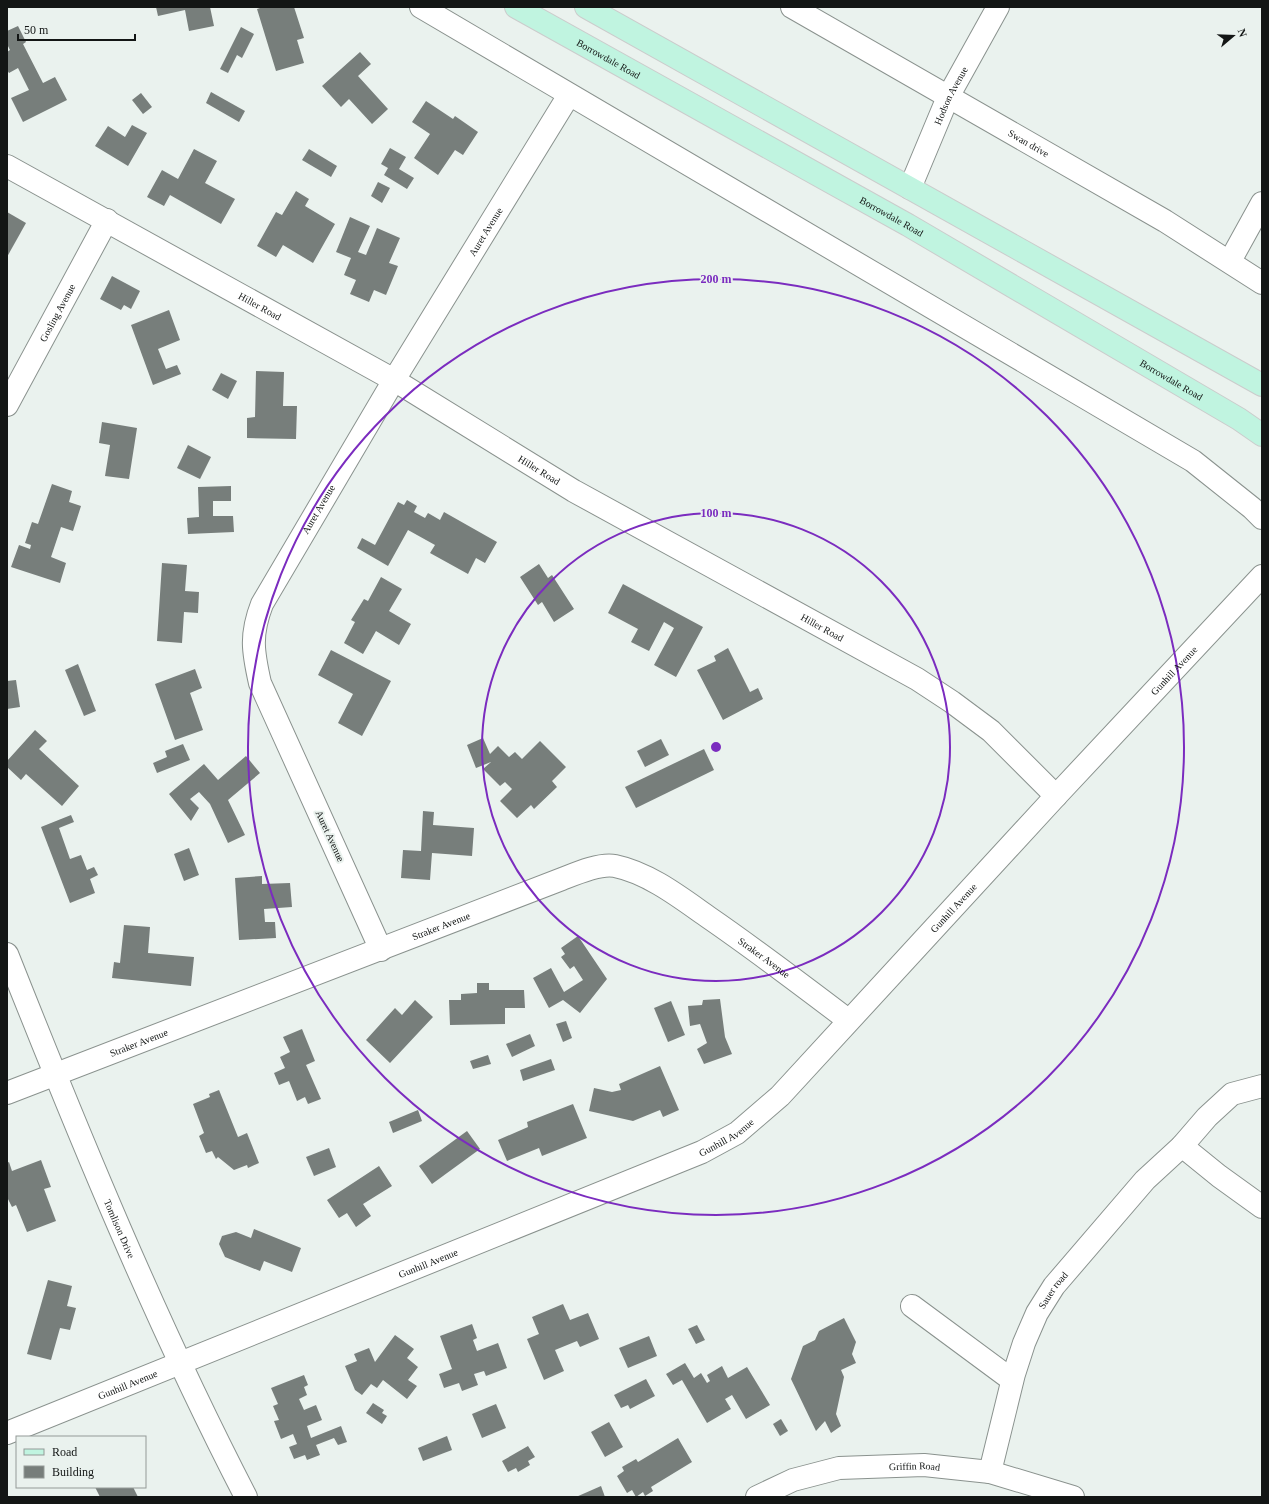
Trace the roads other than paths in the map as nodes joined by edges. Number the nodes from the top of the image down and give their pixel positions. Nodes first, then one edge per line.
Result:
1 (421, 7) edge
2 (516, 7) edge
3 (586, 7) edge
4 (792, 7) edge
5 (998, 7) edge
6 (569, 95) junction
7 (948, 97) junction
8 (7, 166) edge
9 (910, 188) junction
10 (1262, 203) edge
11 (107, 220) junction
12 (1230, 261) junction
13 (1262, 283) edge
14 (394, 380) junction
15 (1262, 385) edge
16 (7, 405) edge
17 (1262, 435) edge
18 (1262, 518) edge
19 (1262, 576) edge
20 (1056, 796) junction
21 (381, 950) junction
22 (7, 954) edge
23 (848, 1020) junction
24 (55, 1074) junction
25 (1262, 1086) edge
26 (7, 1093) edge
27 (1182, 1146) junction
28 (1262, 1206) edge
29 (912, 1306) dead end
30 (179, 1363) junction
31 (1012, 1380) junction
32 (7, 1433) edge
33 (990, 1472) junction
34 (246, 1497) edge
35 (757, 1497) edge
36 (1073, 1497) edge

1 - 6 street
2 - 17 main road, Borrowdale Road
3 - 9 main road
4 - 7 street, Swan drive
5 - 7 street, Hodson Avenue
6 - 14 street, Auret Avenue
6 - 18 street
7 - 9 street, Hodson Avenue
7 - 12 street, Swan drive
8 - 11 street, Hiller Road
9 - 15 main road
10 - 12 street
11 - 14 street, Hiller Road
11 - 16 street, Gosling Avenue
12 - 13 street, Swan drive
14 - 20 street, Hiller Road
14 - 21 street, Auret Avenue
19 - 20 street, Gunhill Avenue
20 - 23 street, Gunhill Avenue
21 - 23 street, Straker Avenue
21 - 24 street, Straker Avenue
22 - 24 street, Tomlison Drive
23 - 30 street, Gunhill Avenue
24 - 26 street, Straker Avenue
24 - 30 street, Tomlison Drive
25 - 27 street, Sauer road
27 - 28 street
27 - 31 street, Sauer road
29 - 31 street
30 - 32 street, Gunhill Avenue
30 - 34 street, Tomlison Drive
31 - 33 street, Sauer road
33 - 35 street, Griffin Road
33 - 36 street, Griffin Road

